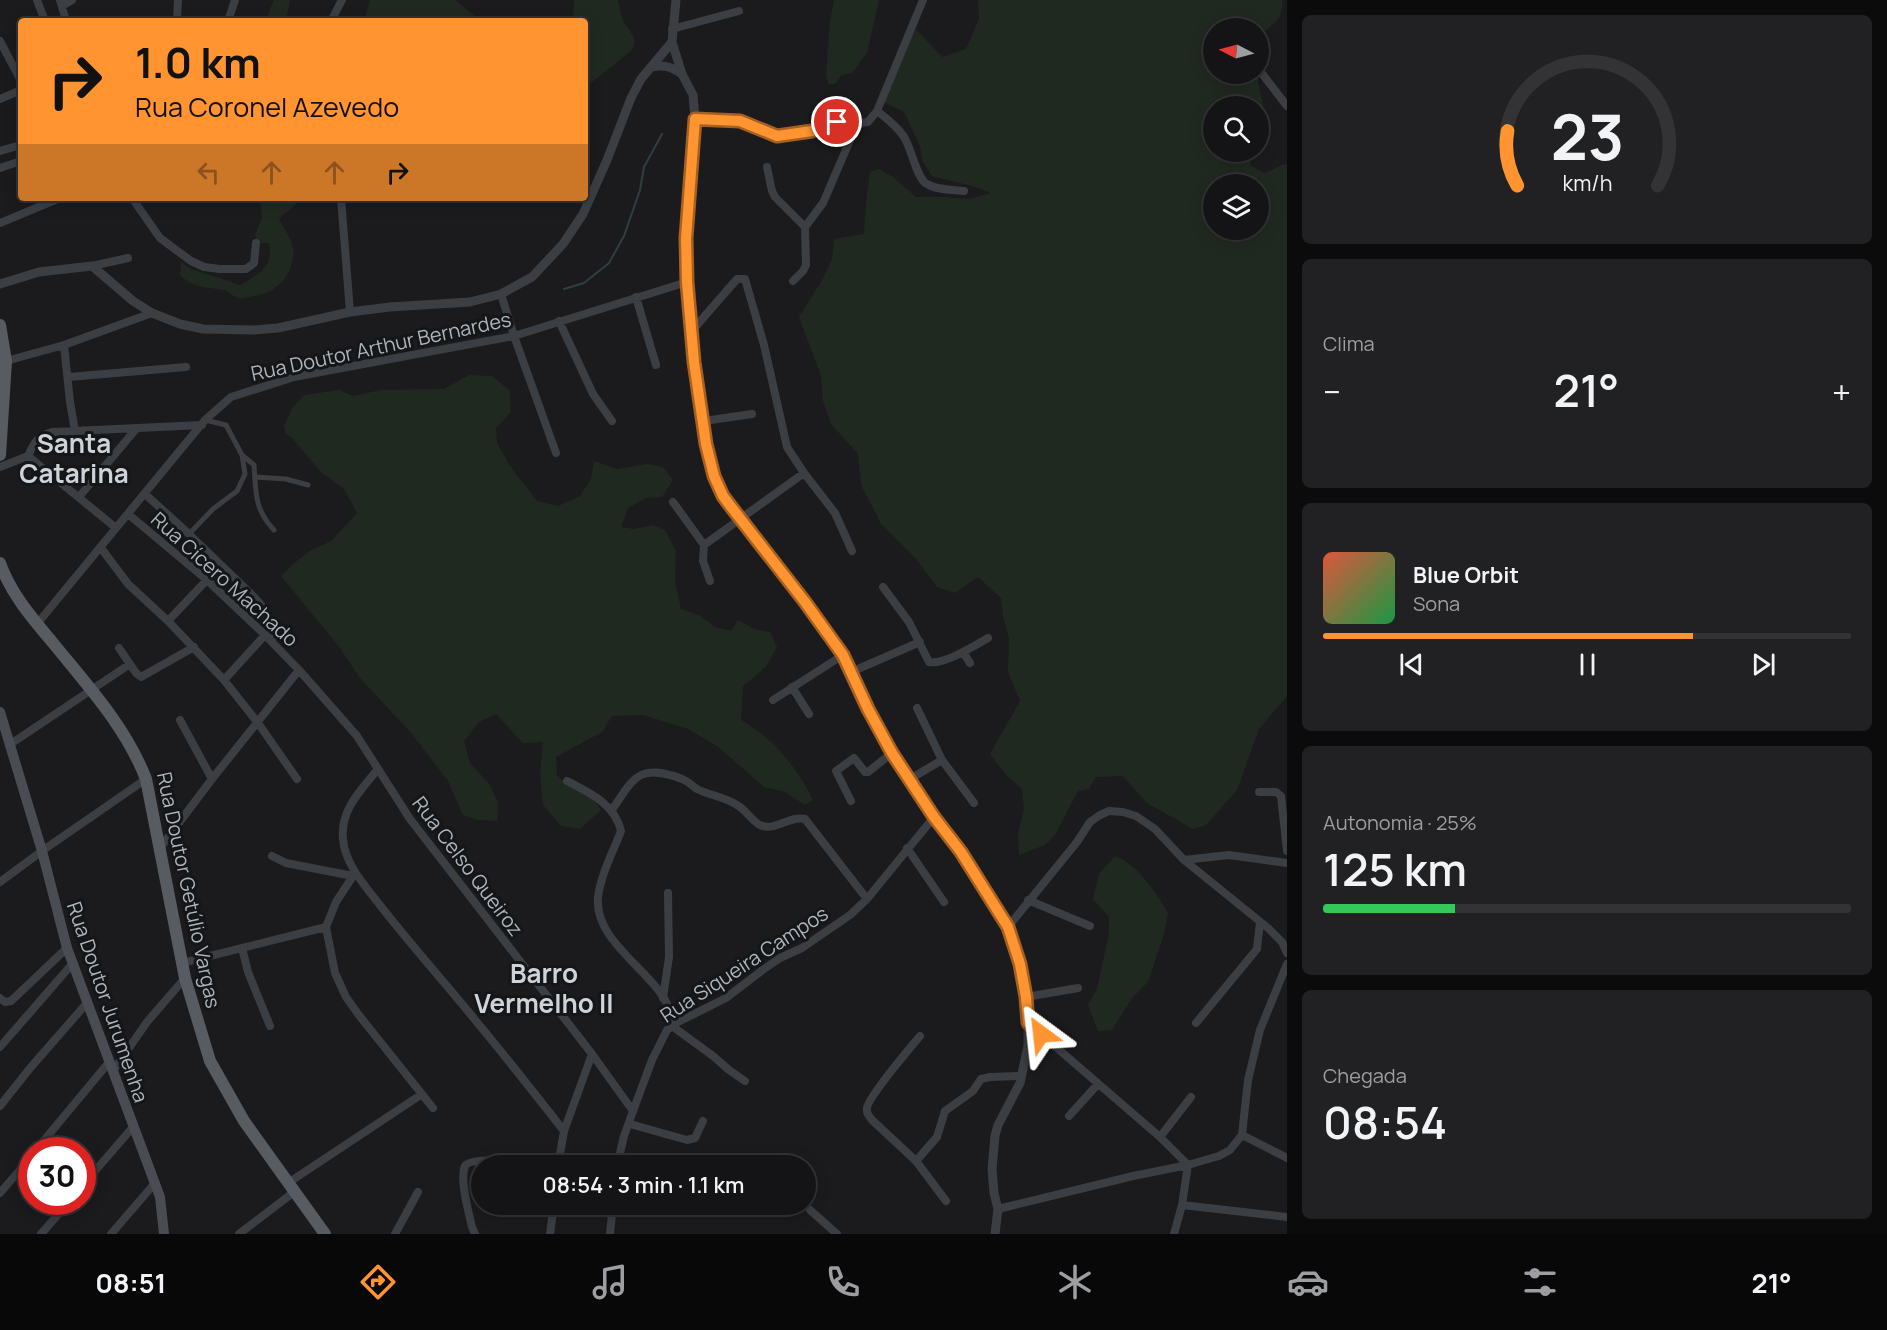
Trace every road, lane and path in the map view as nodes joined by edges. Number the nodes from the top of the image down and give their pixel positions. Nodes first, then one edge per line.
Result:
1 (37, 0) edge
2 (72, 0) edge
3 (178, 0) edge
4 (235, 0) edge
5 (342, 0) edge
6 (676, 0) edge
7 (923, 0) edge
8 (61, 3) edge
9 (739, 11) dead end
10 (44, 18) edge
11 (65, 18) edge
12 (177, 18) edge
13 (229, 18) edge
14 (333, 18) edge
15 (672, 29) junction
16 (0, 41) edge
17 (672, 42) junction
18 (651, 66) junction
19 (682, 74) junction
20 (18, 75) edge
21 (1269, 83) edge
22 (18, 91) edge
23 (0, 99) edge
24 (1287, 106) edge
25 (876, 111) junction
26 (695, 119) junction
27 (860, 124) junction
28 (18, 146) edge
29 (0, 152) edge
30 (18, 162) edge
31 (767, 167) dead end
32 (0, 168) edge
33 (964, 192) dead end
34 (53, 201) edge
35 (134, 201) edge
36 (341, 201) edge
37 (0, 223) edge
38 (805, 227) junction
39 (256, 243) dead end
40 (128, 258) dead end
41 (92, 266) junction
42 (793, 281) dead end
43 (687, 282) junction
44 (0, 284) edge
45 (501, 294) junction
46 (636, 297) junction
47 (350, 312) junction
48 (152, 313) junction
49 (559, 321) junction
50 (0, 325) edge
51 (690, 333) junction
52 (514, 336) junction
53 (64, 345) junction
54 (6, 362) junction
55 (656, 365) dead end
56 (186, 367) dead end
57 (69, 377) junction
58 (752, 414) dead end
59 (612, 421) dead end
60 (704, 421) junction
61 (204, 423) junction
62 (136, 429) junction
63 (75, 431) junction
64 (556, 453) dead end
65 (0, 455) edge
66 (242, 455) junction
67 (28, 456) junction
68 (0, 466) edge
69 (804, 473) junction
70 (255, 477) junction
71 (308, 484) dead end
72 (145, 494) junction
73 (79, 497) junction
74 (673, 502) dead end
75 (128, 514) junction
76 (741, 520) junction
77 (116, 528) junction
78 (274, 530) dead end
79 (189, 534) junction
80 (704, 545) junction
81 (101, 548) junction
82 (852, 551) dead end
83 (0, 563) edge
84 (221, 565) junction
85 (207, 580) junction
86 (710, 581) dead end
87 (883, 587) dead end
88 (168, 621) junction
89 (37, 624) junction
90 (265, 635) junction
91 (988, 638) dead end
92 (920, 642) junction
93 (273, 643) junction
94 (194, 647) junction
95 (119, 648) dead end
96 (963, 652) junction
97 (843, 655) junction
98 (970, 663) dead end
99 (130, 664) junction
100 (299, 670) junction
101 (851, 672) junction
102 (224, 680) junction
103 (792, 687) junction
104 (91, 690) junction
105 (772, 700) dead end
106 (917, 708) dead end
107 (0, 712) edge
108 (808, 714) dead end
109 (180, 720) dead end
110 (258, 723) junction
111 (9, 745) junction
112 (892, 753) junction
113 (942, 760) junction
114 (378, 769) junction
115 (297, 778) dead end
116 (146, 779) junction
117 (212, 779) junction
118 (910, 779) junction
119 (567, 781) dead end
120 (1259, 792) dead end
121 (851, 801) dead end
122 (975, 803) dead end
123 (612, 810) junction
124 (934, 817) junction
125 (160, 848) junction
126 (907, 848) junction
127 (42, 851) junction
128 (1287, 851) edge
129 (272, 856) dead end
130 (1184, 860) junction
131 (1287, 863) edge
132 (354, 875) junction
133 (0, 882) edge
134 (668, 893) dead end
135 (867, 899) junction
136 (1028, 900) junction
137 (944, 902) dead end
138 (1260, 922) junction
139 (1090, 926) dead end
140 (326, 927) junction
141 (1008, 927) junction
142 (67, 948) junction
143 (242, 948) junction
144 (1287, 953) edge
145 (73, 963) junction
146 (182, 963) junction
147 (1287, 964) edge
148 (185, 978) junction
149 (1078, 988) dead end
150 (1026, 997) junction
151 (0, 998) edge
152 (663, 998) junction
153 (87, 1003) junction
154 (1028, 1023) junction
155 (1196, 1023) dead end
156 (674, 1025) junction
157 (270, 1026) dead end
158 (921, 1036) dead end
159 (0, 1047) edge
160 (592, 1054) junction
161 (112, 1066) junction
162 (1021, 1076) junction
163 (745, 1081) dead end
164 (1098, 1084) junction
165 (422, 1094) junction
166 (1191, 1097) dead end
167 (0, 1106) edge
168 (433, 1108) dead end
169 (633, 1112) junction
170 (1069, 1116) dead end
171 (703, 1121) dead end
172 (630, 1124) junction
173 (133, 1127) junction
174 (564, 1131) junction
175 (1242, 1135) junction
176 (48, 1137) edge
177 (1160, 1137) junction
178 (560, 1155) edge
179 (620, 1155) edge
180 (1287, 1158) edge
181 (916, 1161) junction
182 (471, 1162) edge
183 (1188, 1165) junction
184 (96, 1170) edge
185 (18, 1172) edge
186 (155, 1183) junction
187 (291, 1187) junction
188 (417, 1192) dead end
189 (0, 1193) edge
190 (946, 1201) dead end
191 (1182, 1205) junction
192 (998, 1209) junction
193 (58, 1215) edge
194 (553, 1215) edge
195 (612, 1215) edge
196 (816, 1215) edge
197 (1287, 1217) edge
198 (41, 1234) edge
199 (111, 1234) edge
200 (164, 1234) edge
201 (239, 1234) edge
202 (325, 1234) edge
203 (395, 1234) edge
204 (475, 1234) edge
205 (543, 1234) edge
206 (550, 1234) edge
207 (610, 1234) edge
208 (837, 1234) edge
209 (995, 1234) edge
210 (1174, 1234) edge

1 - 10 street
2 - 8 street
3 - 12 street
4 - 13 street
5 - 14 street
6 - 15 street
7 - 25 street
8 - 11 street
9 - 15 street
15 - 17 street
16 - 20 street
17 - 18 street
17 - 19 street
18 - 19 street
18 - 45 street
19 - 26 street
21 - 24 street
22 - 23 street
25 - 27 street
25 - 33 street
26 - 27 street
26 - 43 street
27 - 38 street
28 - 29 street
30 - 32 street
31 - 38 street
34 - 37 street
35 - 39 street
36 - 47 street
38 - 42 street
40 - 41 street
41 - 44 street
41 - 48 street
43 - 46 street, Rua Doutor Arthur Bernardes
43 - 51 street
45 - 47 street
45 - 52 street
46 - 49 street, Rua Doutor Arthur Bernardes
46 - 55 street
47 - 48 street
48 - 53 street
49 - 52 street, Rua Doutor Arthur Bernardes
49 - 59 street
50 - 54 main road
51 - 60 street
51 - 69 street
52 - 61 street, Rua Doutor Arthur Bernardes
52 - 64 street
53 - 54 street
53 - 57 street
54 - 65 main road
56 - 57 street
57 - 63 street
58 - 60 street
60 - 76 street
61 - 62 street
61 - 66 street
61 - 72 street, Rua Doutor Arthur Bernardes
62 - 63 street
62 - 73 street
63 - 67 street
66 - 70 street
66 - 79 street
67 - 68 street
67 - 73 street
69 - 76 street
69 - 82 street
70 - 71 street
70 - 78 street
72 - 75 street, Rua Doutor Arthur Bernardes
72 - 79 street
73 - 77 street
74 - 80 street
75 - 77 street, Rua Doutor Arthur Bernardes
75 - 85 street, Rua Cícero Machado
76 - 80 street
76 - 97 street
77 - 81 street, Rua Doutor Arthur Bernardes
79 - 84 street
80 - 86 street
81 - 88 street
81 - 89 street, Rua Doutor Arthur Bernardes
83 - 89 main road, Rua Doutor Getúlio Vargas
84 - 85 street
84 - 93 street
85 - 88 street
85 - 90 street, Rua Cícero Machado
87 - 92 street
88 - 94 street
89 - 104 main road, Rua Doutor Getúlio Vargas
90 - 93 street, Rua Cícero Machado
90 - 102 street
91 - 96 street
92 - 96 street
92 - 101 street
93 - 100 street, Rua Cícero Machado
94 - 99 street
94 - 102 street
95 - 99 street
96 - 98 street
97 - 101 street
97 - 103 street
99 - 104 street
100 - 110 street
100 - 114 street, Rua Celso Queiroz
101 - 112 street
102 - 110 street
103 - 105 street
103 - 108 street
104 - 111 street
104 - 116 main road, Rua Doutor Getúlio Vargas
106 - 113 street
107 - 111 main road, Rua Doutor Jurumenha
109 - 117 street
110 - 115 street
110 - 117 street
111 - 127 main road, Rua Doutor Jurumenha
112 - 118 street
112 - 121 street
113 - 118 street
113 - 122 street
114 - 132 street
114 - 160 street, Rua Celso Queiroz
116 - 125 main road, Rua Doutor Getúlio Vargas
116 - 127 street
117 - 125 street
118 - 124 street
119 - 123 street
120 - 128 street
123 - 135 street
123 - 152 street
124 - 126 street, Rua Siqueira Campos
124 - 141 street
125 - 146 main road, Rua Doutor Getúlio Vargas
126 - 135 street, Rua Siqueira Campos
126 - 137 street
127 - 133 street
127 - 142 main road, Rua Doutor Jurumenha
129 - 132 street
130 - 131 street
130 - 136 street
130 - 138 street
132 - 140 street
132 - 174 street
134 - 152 street
135 - 156 street, Rua Siqueira Campos
136 - 139 street
136 - 141 street
138 - 144 street
138 - 155 street
140 - 143 street
140 - 165 street
141 - 150 street
142 - 145 main road, Rua Doutor Jurumenha
142 - 151 street
143 - 146 street
143 - 157 street
145 - 153 main road, Rua Doutor Jurumenha
145 - 159 street
146 - 148 main road, Rua Doutor Getúlio Vargas
147 - 175 street
148 - 161 street
148 - 187 main road, Rua Doutor Getúlio Vargas
149 - 150 street
150 - 154 street
152 - 156 street
153 - 161 main road, Rua Doutor Jurumenha
153 - 167 street
154 - 162 street
154 - 164 street
156 - 163 street
156 - 169 street, Rua Siqueira Campos
158 - 181 street
160 - 169 street, Rua Celso Queiroz
160 - 174 street
161 - 173 main road, Rua Doutor Jurumenha
161 - 176 street
162 - 181 street
162 - 192 street
164 - 170 street
164 - 177 street
165 - 168 street
165 - 187 street
166 - 177 street
169 - 172 street, Rua Siqueira Campos
171 - 172 street
172 - 179 street, Rua Siqueira Campos
173 - 184 street
173 - 186 main road, Rua Doutor Jurumenha
174 - 178 street
175 - 180 street
175 - 183 street
177 - 183 street
181 - 190 street
182 - 204 street
183 - 191 street
183 - 192 street
185 - 189 street
186 - 199 street
186 - 200 main road, Rua Doutor Jurumenha
187 - 201 street
187 - 202 main road, Rua Doutor Getúlio Vargas
188 - 203 street
191 - 197 street
191 - 210 street
192 - 209 street
193 - 198 street
194 - 206 street
195 - 207 street
196 - 208 street
205 - 206 street

